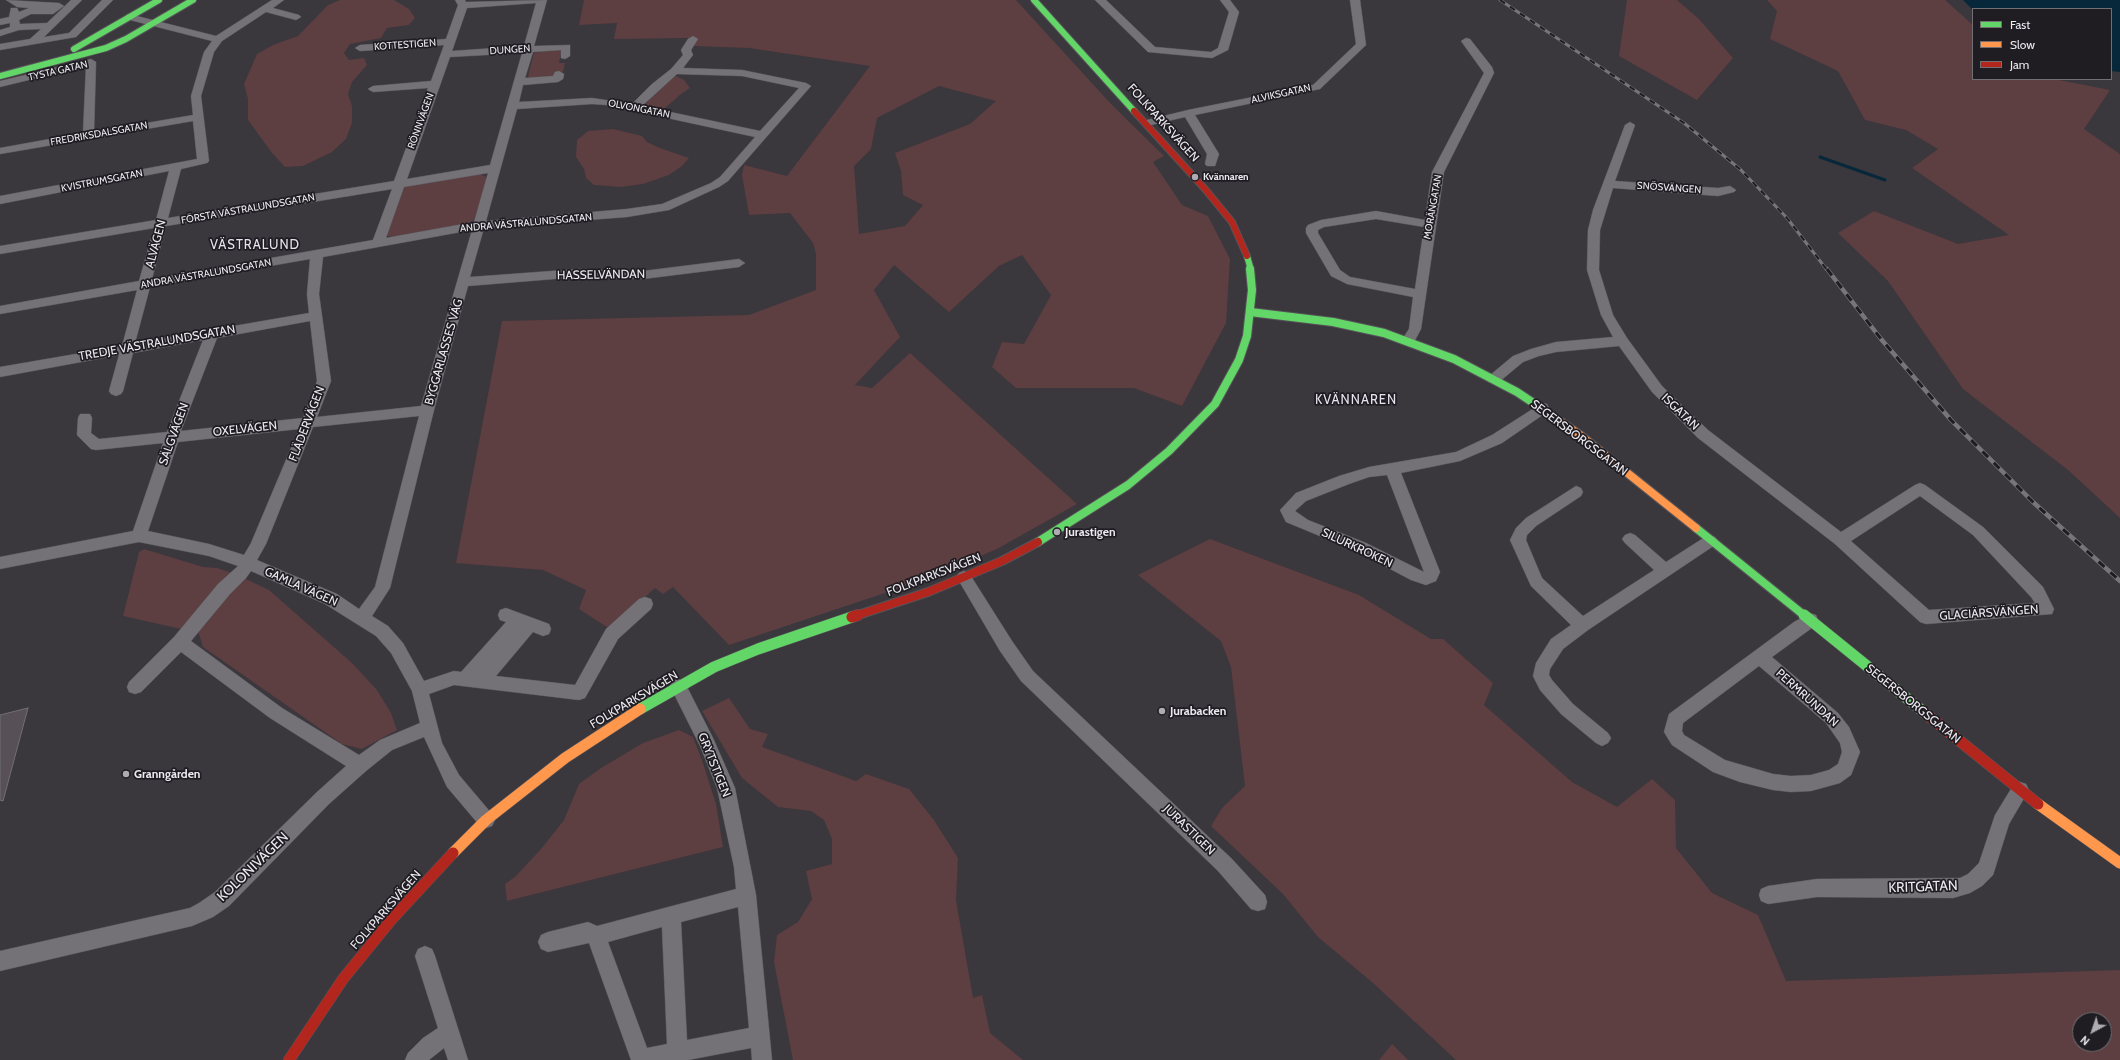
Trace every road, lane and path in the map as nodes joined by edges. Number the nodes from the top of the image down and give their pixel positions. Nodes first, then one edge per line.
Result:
1 (76, 0) edge
2 (108, 0) edge
3 (159, 0) edge
4 (192, 0) edge
5 (279, 0) edge
6 (541, 0) edge
7 (1034, 0) edge
8 (1100, 0) edge
9 (1225, 0) edge
10 (1355, 0) edge
11 (13, 2) edge
12 (461, 3) edge
13 (265, 9) junction
14 (296, 17) dead end
15 (129, 18) junction
16 (0, 22) edge
17 (14, 23) junction
18 (153, 24) junction
19 (50, 26) junction
20 (0, 33) edge
21 (218, 39) junction
22 (693, 39) dead end
23 (34, 41) junction
24 (1466, 41) dead end
25 (449, 42) junction
26 (0, 47) edge
27 (360, 48) dead end
28 (529, 49) junction
29 (444, 54) junction
30 (565, 56) dead end
31 (0, 70) edge
32 (675, 71) junction
33 (559, 74) dead end
34 (0, 76) edge
35 (520, 82) junction
36 (0, 84) edge
37 (434, 84) junction
38 (373, 89) dead end
39 (513, 106) junction
40 (635, 107) junction
41 (1188, 113) junction
42 (198, 117) junction
43 (1147, 123) junction
44 (1630, 125) dead end
45 (762, 135) junction
46 (88, 136) junction
47 (0, 151) edge
48 (1211, 164) dead end
49 (176, 167) junction
50 (495, 168) junction
51 (400, 183) junction
52 (1609, 184) junction
53 (1730, 190) dead end
54 (0, 200) edge
55 (161, 223) junction
56 (1429, 224) junction
57 (478, 225) junction
58 (378, 243) junction
59 (0, 250) edge
60 (317, 253) junction
61 (739, 263) dead end
62 (463, 282) junction
63 (145, 285) junction
64 (1421, 294) junction
65 (0, 310) edge
66 (1250, 312) junction
67 (315, 316) junction
68 (212, 334) junction
69 (1622, 341) junction
70 (1408, 342) junction
71 (128, 348) junction
72 (0, 372) edge
73 (1494, 379) junction
74 (116, 391) dead end
75 (1542, 408) junction
76 (427, 410) junction
77 (85, 418) dead end
78 (308, 423) junction
79 (172, 437) junction
80 (1392, 469) junction
81 (1576, 492) dead end
82 (139, 536) junction
83 (1630, 539) dead end
84 (1840, 540) junction
85 (1710, 541) junction
86 (0, 563) edge
87 (248, 563) junction
88 (1664, 570) junction
89 (964, 577) junction
90 (645, 604) dead end
91 (361, 617) junction
92 (1926, 617) joint
93 (1810, 620) junction
94 (1582, 625) junction
95 (180, 642) junction
96 (1760, 657) junction
97 (465, 679) junction
98 (482, 681) junction
99 (678, 686) junction
100 (136, 687) dead end
101 (420, 690) junction
102 (430, 727) junction
103 (1602, 738) dead end
104 (360, 765) junction
105 (2020, 790) junction
106 (486, 820) junction
107 (2120, 863) edge
108 (747, 895) junction
109 (1768, 895) dead end
110 (1258, 902) dead end
111 (671, 916) junction
112 (596, 936) junction
113 (548, 942) dead end
114 (425, 956) dead end
115 (0, 961) edge
116 (449, 1033) junction
117 (760, 1036) junction
118 (677, 1050) junction
119 (640, 1059) edge
120 (289, 1060) edge
121 (415, 1060) edge
122 (458, 1060) edge
123 (762, 1060) edge

1 - 19 street
2 - 23 street
3 - 15 main road
4 - 18 main road
5 - 13 street
6 - 12 street
6 - 28 street, BYGGARLASSES VÄG
7 - 43 main road, FOLKPARKSVÄGEN
8 - 9 street
10 - 41 street, ALVIKSGATAN
11 - 17 street
11 - 17 street
12 - 25 street, RÖNNVÄGEN
13 - 14 street
13 - 21 street
15 - 18 street
15 - 31 main road
16 - 17 street
17 - 19 street
17 - 20 street
18 - 21 street
18 - 34 main road
19 - 23 street
21 - 42 street
22 - 32 street
23 - 26 street
24 - 56 street, MORÄNGATAN
25 - 27 street, KOTTESTIGEN
25 - 29 street, RÖNNVÄGEN
28 - 29 street, DUNGEN
28 - 30 street, DUNGEN
28 - 35 street, BYGGARLASSES VÄG
29 - 37 street, RÖNNVÄGEN
32 - 40 street
32 - 45 street, ANDRA VÄSTRALUNDSGATAN
33 - 35 street
35 - 39 street, BYGGARLASSES VÄG
36 - 46 street, TYSTA GATAN
37 - 38 street
37 - 51 street, RÖNNVÄGEN
39 - 40 street, OLVONGATAN
39 - 50 street, BYGGARLASSES VÄG
40 - 45 street, OLVONGATAN
41 - 43 street, ALVIKSGATAN
41 - 48 street
42 - 46 street, FREDRIKSDALSGATAN
42 - 49 street, KVISTRUMSGATAN
43 - 66 main road, FOLKPARKSVÄGEN
44 - 52 street, ISGATAN
45 - 57 street, ANDRA VÄSTRALUNDSGATAN
46 - 47 street, FREDRIKSDALSGATAN
49 - 54 street, KVISTRUMSGATAN
49 - 55 street, ALVÄGEN
50 - 51 street, FÖRSTA VÄSTRALUNDSGATAN
50 - 57 street, BYGGARLASSES VÄG
51 - 55 street, FÖRSTA VÄSTRALUNDSGATAN
51 - 58 street, RÖNNVÄGEN
52 - 53 street, SNÖSVÄNGEN
52 - 69 street, ISGATAN
55 - 59 street, FÖRSTA VÄSTRALUNDSGATAN
55 - 63 street, ALVÄGEN
56 - 64 street, MORÄNGATAN
56 - 64 street
57 - 58 street, ANDRA VÄSTRALUNDSGATAN
57 - 62 street, BYGGARLASSES VÄG
58 - 60 street, ANDRA VÄSTRALUNDSGATAN
60 - 63 street, ANDRA VÄSTRALUNDSGATAN
60 - 67 street, FLÄDERVÄGEN
61 - 62 street, HASSELVÄNDAN
62 - 76 street, BYGGARLASSES VÄG
63 - 65 street, ANDRA VÄSTRALUNDSGATAN
63 - 71 street, ALVÄGEN
64 - 70 street, MORÄNGATAN
66 - 70 main road, SEGERSBORGSGATAN
66 - 89 main road, FOLKPARKSVÄGEN
67 - 68 street, TREDJE VÄSTRALUNDSGATAN
67 - 78 street, FLÄDERVÄGEN
68 - 71 street, TREDJE VÄSTRALUNDSGATAN
68 - 79 street, SÄLGVÄGEN
69 - 73 street
69 - 84 street, ISGATAN
70 - 73 main road, SEGERSBORGSGATAN
71 - 72 street, TREDJE VÄSTRALUNDSGATAN
71 - 74 street, ALVÄGEN
73 - 75 main road, SEGERSBORGSGATAN
75 - 80 street, SILURKROKEN
75 - 85 main road, SEGERSBORGSGATAN
76 - 78 street, OXELVÄGEN
76 - 91 street, BYGGARLASSES VÄG
77 - 79 street, OXELVÄGEN
78 - 79 street, OXELVÄGEN
78 - 87 street, FLÄDERVÄGEN
79 - 82 street, SÄLGVÄGEN
80 - 80 street, SILURKROKEN
81 - 94 street
82 - 86 street, GAMLA VÄGEN
82 - 87 street, GAMLA VÄGEN
83 - 88 street
84 - 92 street, ISGATAN
84 - 92 street, GLACIÄRSVÄNGEN
85 - 88 street
85 - 93 main road, SEGERSBORGSGATAN
87 - 91 street, GAMLA VÄGEN
87 - 95 street, FLÄDERVÄGEN
88 - 94 street
89 - 99 main road, FOLKPARKSVÄGEN
89 - 110 street, JURASTIGEN
90 - 98 street
91 - 101 street, GAMLA VÄGEN
93 - 96 street, PERMRUNDAN
93 - 105 main road, SEGERSBORGSGATAN
94 - 103 street
95 - 100 street, FLÄDERVÄGEN
95 - 104 street
96 - 96 street, PERMRUNDAN
97 - 98 street
97 - 98 street
97 - 101 street
99 - 106 main road, FOLKPARKSVÄGEN
99 - 108 street, GRYTSTIGEN
101 - 102 street, GAMLA VÄGEN
102 - 104 street, KOLONIVÄGEN
102 - 106 street, GAMLA VÄGEN
104 - 115 street, KOLONIVÄGEN
105 - 107 main road, SEGERSBORGSGATAN
105 - 109 street, KRITGATAN
106 - 120 main road, FOLKPARKSVÄGEN
108 - 111 street
108 - 117 street, GRYTSTIGEN
111 - 112 street
111 - 118 street
112 - 113 street
112 - 119 street
114 - 116 street
116 - 121 street
116 - 122 street
117 - 118 street
117 - 123 street, GRYTSTIGEN
118 - 119 street

